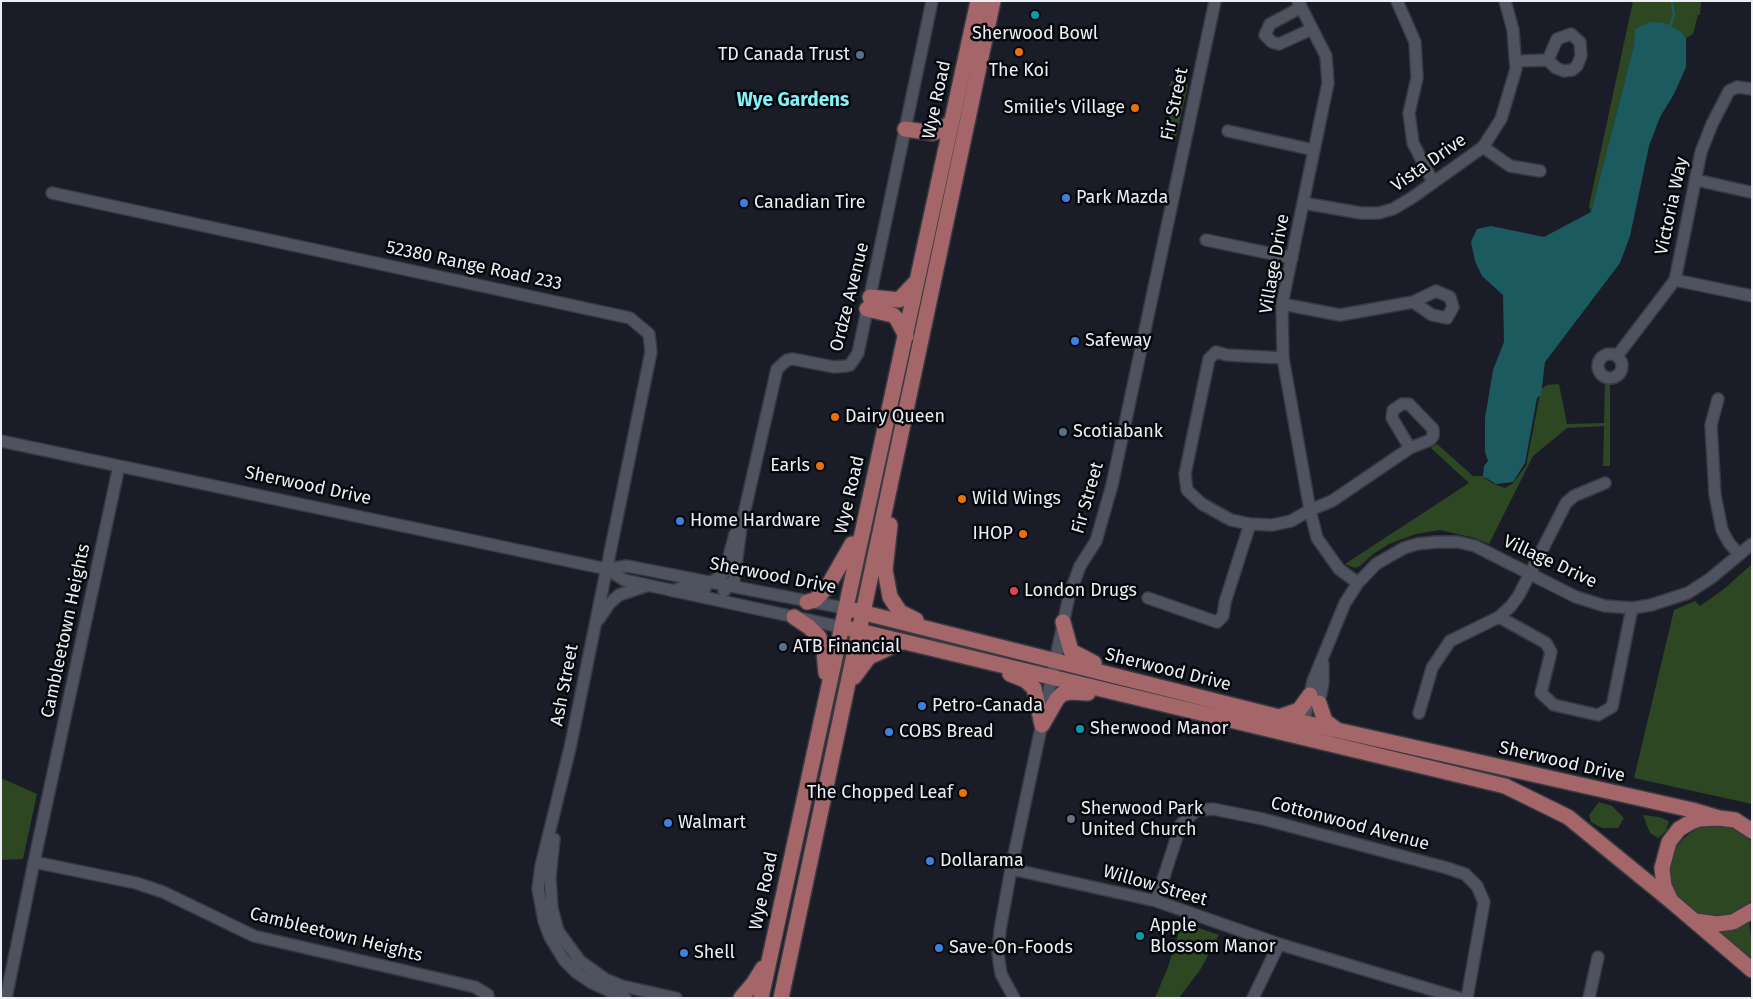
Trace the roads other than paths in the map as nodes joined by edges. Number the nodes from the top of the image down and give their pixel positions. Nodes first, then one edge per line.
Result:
1 (932, 1) edge
2 (978, 1) edge
3 (993, 1) edge
4 (1215, 1) edge
5 (1397, 1) edge
6 (1505, 1) edge
7 (1299, 5) edge
8 (1312, 29) junction
9 (1548, 60) dead end
10 (1517, 61) junction
11 (1752, 89) edge
12 (952, 121) junction
13 (905, 129) junction
14 (1228, 131) dead end
15 (1482, 146) junction
16 (1314, 150) junction
17 (1540, 171) dead end
18 (1696, 180) junction
19 (1433, 182) junction
20 (52, 193) dead end
21 (1751, 194) edge
22 (1303, 203) junction
23 (1206, 240) dead end
24 (1292, 258) junction
25 (918, 279) junction
26 (1675, 280) junction
27 (1752, 296) edge
28 (1413, 302) dead end
29 (869, 303) junction
30 (1282, 304) junction
31 (906, 336) junction
32 (1617, 356) dead end
33 (1283, 358) junction
34 (1718, 399) dead end
35 (1, 441) edge
36 (1410, 448) dead end
37 (897, 450) junction
38 (119, 466) junction
39 (1605, 483) dead end
40 (1310, 510) junction
41 (1250, 524) junction
42 (862, 525) junction
43 (741, 527) junction
44 (1752, 544) edge
45 (1739, 554) junction
46 (607, 569) junction
47 (1530, 573) junction
48 (709, 583) junction
49 (1358, 583) junction
50 (648, 586) junction
51 (729, 587) junction
52 (673, 591) junction
53 (1148, 598) dead end
54 (806, 602) junction
55 (844, 608) junction
56 (1632, 608) junction
57 (862, 613) junction
58 (794, 617) junction
59 (1499, 617) junction
60 (1063, 622) junction
61 (595, 624) junction
62 (841, 627) junction
63 (860, 632) junction
64 (902, 642) junction
65 (979, 643) junction
66 (1055, 661) junction
67 (985, 662) junction
68 (1052, 677) junction
69 (1142, 682) junction
70 (848, 687) junction
71 (826, 691) junction
72 (1116, 694) junction
73 (1315, 699) junction
74 (1418, 713) dead end
75 (1279, 718) junction
76 (1042, 725) junction
77 (1307, 731) junction
78 (1339, 731) junction
79 (557, 808) junction
80 (1720, 818) junction
81 (1735, 820) junction
82 (1752, 822) edge
83 (1752, 831) edge
84 (34, 862) junction
85 (1011, 869) junction
86 (782, 895) junction
87 (1156, 901) junction
88 (1671, 901) junction
89 (1752, 911) edge
90 (1695, 921) junction
91 (1279, 944) junction
92 (770, 956) junction
93 (1598, 957) dead end
94 (1752, 970) edge
95 (784, 982) junction
96 (488, 995) dead end
97 (6, 998) edge
98 (625, 998) edge
99 (676, 998) edge
100 (741, 998) edge
101 (761, 998) edge
102 (772, 998) edge
103 (781, 998) edge
104 (789, 998) edge
105 (1014, 998) edge
106 (1253, 998) edge
107 (1459, 998) edge
108 (1467, 998) edge
109 (1588, 998) edge

1 - 13 street, Ordze Avenue
2 - 12 main road, Wye Road
3 - 37 main road, Wye Road
4 - 60 street, Fir Street
5 - 19 street
6 - 10 street, Vista Drive
7 - 8 street, Village Drive
7 - 8 street
8 - 16 street, Village Drive
9 - 10 street
10 - 15 street, Vista Drive
11 - 18 street, Victoria Way
12 - 13 main road
12 - 25 main road, Wye Road
13 - 29 street, Ordze Avenue
14 - 16 street
15 - 17 street
15 - 19 street, Vista Drive
16 - 22 street, Village Drive
18 - 21 street
18 - 26 street, Victoria Way
19 - 22 street, Vista Drive
20 - 46 street, 52380 Range Road 233
22 - 24 street, Village Drive
23 - 24 street
24 - 30 street, Village Drive
25 - 29 main road
25 - 31 main road, Wye Road
26 - 27 street, Victoria Way
26 - 32 street
28 - 30 street
29 - 31 main road
29 - 43 street, Ordze Avenue
30 - 33 street, Village Drive
31 - 42 main road, Wye Road
33 - 40 street, Village Drive
33 - 41 street
34 - 45 street
35 - 38 street, Sherwood Drive
36 - 40 street
37 - 57 main road, Wye Road
37 - 65 main road
38 - 46 street, Sherwood Drive
38 - 84 street, Cambleetown Heights
39 - 47 street
40 - 41 street
40 - 49 street, Village Drive
41 - 53 street
42 - 54 main road
42 - 55 main road, Wye Road
43 - 48 street
43 - 51 street
44 - 45 street, Village Drive
45 - 56 street, Village Drive
46 - 48 street, Sherwood Drive
46 - 50 street, Sherwood Drive
46 - 61 street, Ash Street
47 - 49 street, Village Drive
47 - 56 street, Village Drive
47 - 59 street
48 - 51 street, Sherwood Drive
49 - 73 street, Village Drive
50 - 52 street, Sherwood Drive
50 - 61 street
51 - 52 street
51 - 54 street, Sherwood Drive
52 - 58 street, Sherwood Drive
54 - 55 street, Sherwood Drive
55 - 57 main road, Sherwood Drive
55 - 62 main road, Wye Road
56 - 59 street
57 - 63 main road, Wye Road
57 - 65 main road, Sherwood Drive
58 - 62 street, Sherwood Drive
58 - 71 main road
59 - 74 street
60 - 66 street, Fir Street
60 - 69 main road
61 - 79 street, Ash Street
62 - 63 main road, Sherwood Drive
62 - 71 main road, Wye Road
63 - 64 main road, Sherwood Drive
63 - 70 main road, Wye Road
64 - 67 main road, Sherwood Drive
64 - 70 main road
65 - 66 main road, Sherwood Drive
66 - 68 street, Fir Street
66 - 69 main road, Sherwood Drive
67 - 68 main road, Sherwood Drive
67 - 76 main road
68 - 72 main road, Sherwood Drive
68 - 76 street, Fir Street
69 - 75 main road, Sherwood Drive
70 - 95 main road, Wye Road
71 - 86 main road, Wye Road
72 - 76 main road
72 - 77 main road, Sherwood Drive
73 - 75 main road
73 - 77 street, Village Drive
73 - 78 main road
75 - 77 main road, Sherwood Drive
76 - 85 street, Fir Street
77 - 78 main road, Sherwood Drive
77 - 88 main road, Sherwood Drive
78 - 80 main road, Sherwood Drive
79 - 98 street, Ash Street
79 - 99 street, Ash Street
80 - 81 main road
80 - 88 main road
81 - 82 main road
81 - 83 main road
84 - 96 street, Cambleetown Heights
84 - 97 street, Cambleetown Heights
85 - 87 street, Willow Street
85 - 105 street, Fir Street
86 - 92 main road, Wye Road
86 - 102 main road
87 - 91 street, Willow Street
87 - 108 street, Cottonwood Avenue
88 - 90 main road, Sherwood Drive
89 - 90 main road
90 - 94 main road
91 - 106 street
91 - 107 street, Willow Street
92 - 100 main road
92 - 101 main road, Wye Road
93 - 109 street
95 - 103 main road, Wye Road
95 - 104 main road

